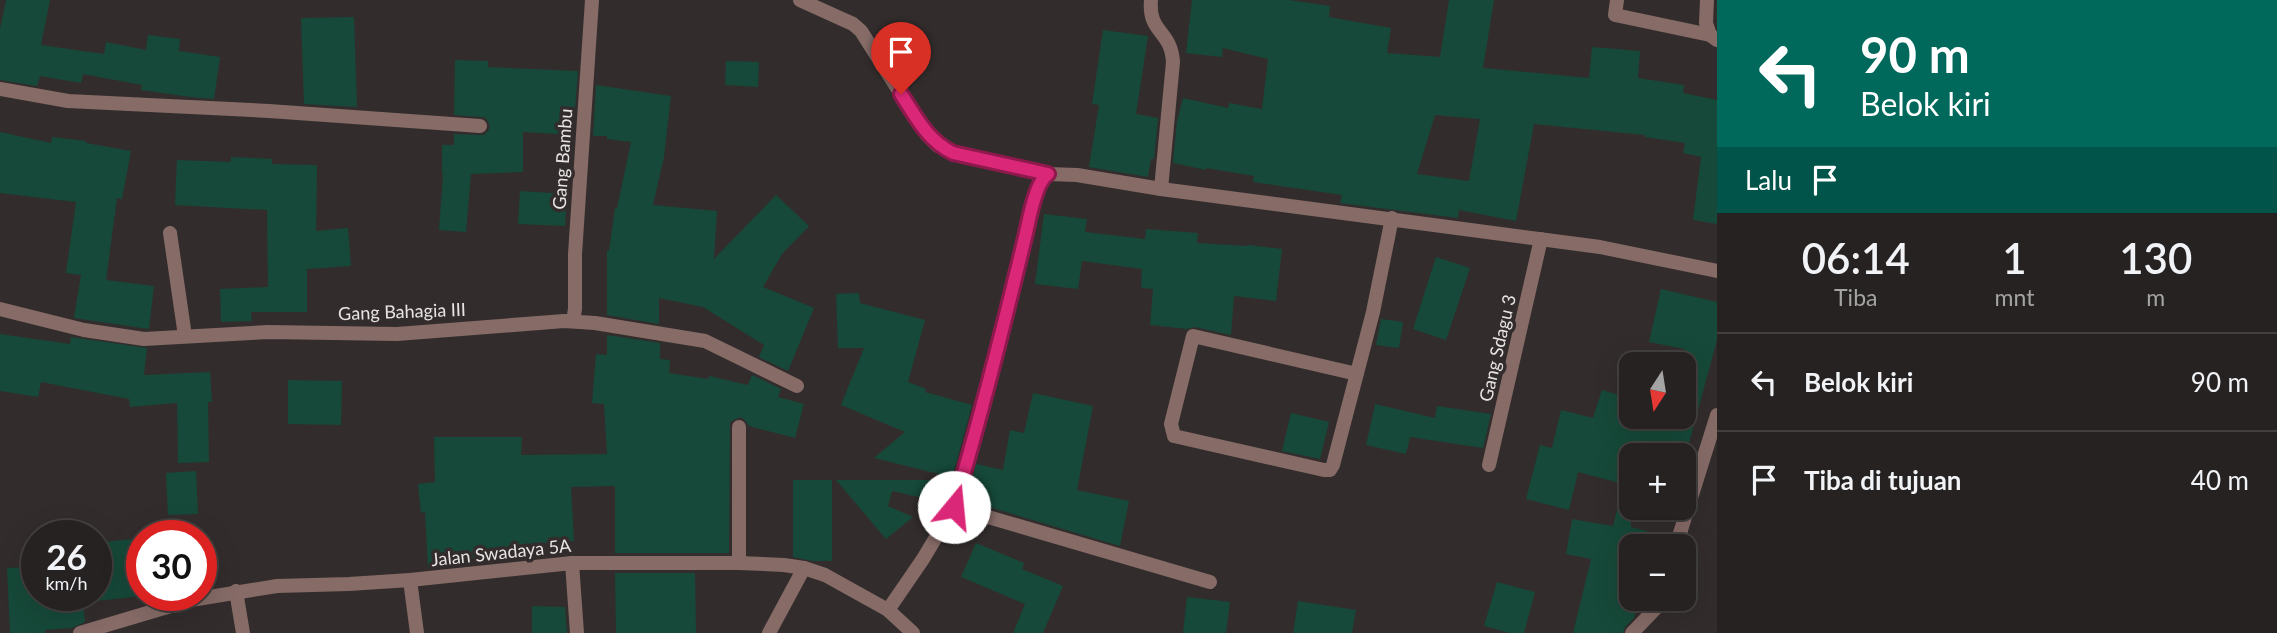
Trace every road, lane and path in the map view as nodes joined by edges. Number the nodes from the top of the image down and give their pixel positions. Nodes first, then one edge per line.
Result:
1 (592, 0) edge
2 (800, 0) edge
3 (1151, 0) edge
4 (1617, 0) edge
5 (1707, 0) edge
6 (1713, 38) edge
7 (0, 89) edge
8 (480, 126) dead end
9 (1048, 174) junction
10 (1161, 189) junction
11 (1392, 218) junction
12 (170, 233) dead end
13 (1541, 239) junction
14 (1717, 271) edge
15 (0, 309) edge
16 (573, 321) junction
17 (185, 336) junction
18 (1357, 374) junction
19 (797, 386) dead end
20 (1717, 415) edge
21 (739, 427) dead end
22 (1489, 464) dead end
23 (954, 507) junction
24 (1680, 534) edge
25 (572, 563) junction
26 (739, 563) junction
27 (804, 568) junction
28 (410, 580) junction
29 (1210, 582) dead end
30 (236, 591) junction
31 (888, 610) junction
32 (1653, 611) edge
33 (80, 633) edge
34 (243, 633) edge
35 (417, 633) edge
36 (577, 633) edge
37 (769, 633) edge
38 (913, 633) edge
39 (1632, 633) edge

1 - 16 street, Gang Bambu
2 - 9 street
3 - 10 street
4 - 6 street
5 - 6 street
7 - 8 street
9 - 10 street
9 - 23 street
10 - 11 street
11 - 13 street
11 - 18 street
12 - 17 street
13 - 14 street
13 - 22 street, Gang Sdagu 3
15 - 17 street, Gang Bahagia III
16 - 17 street, Gang Bahagia III
16 - 19 street, Gang Bahagia III
18 - 18 street
20 - 24 street
21 - 26 street
23 - 29 street
23 - 31 street
25 - 26 street, Jalan Swadaya 5A
25 - 28 street, Jalan Swadaya 5A
25 - 36 street
26 - 27 street, Jalan Swadaya 5A
27 - 31 street, Jalan Swadaya 5A
27 - 37 street
28 - 30 street, Jalan Swadaya 5A
28 - 35 street
30 - 33 street, Jalan Swadaya 5A
30 - 34 street
31 - 38 street, Jalan Swadaya 5A
32 - 39 street

